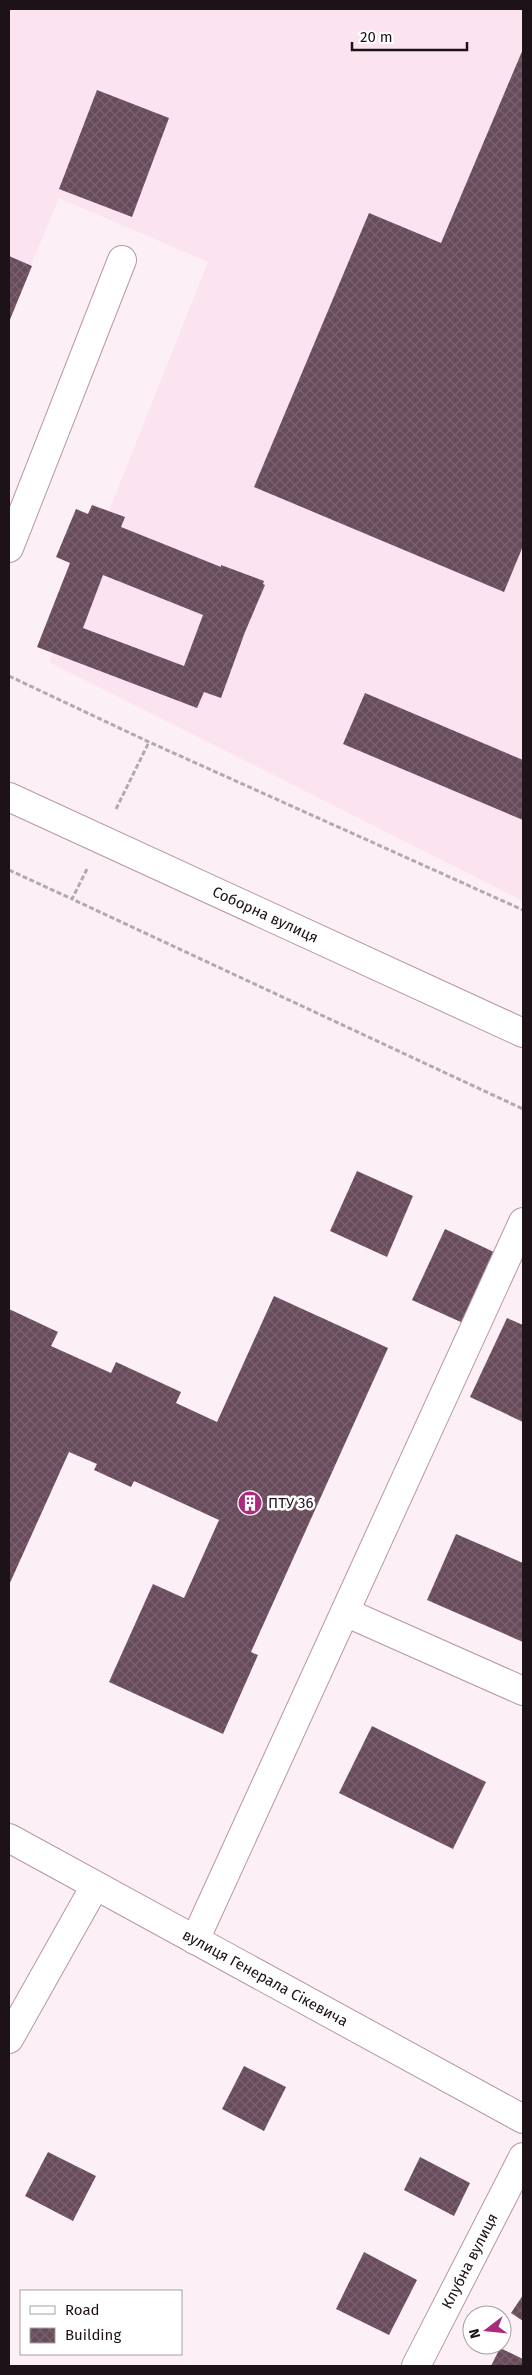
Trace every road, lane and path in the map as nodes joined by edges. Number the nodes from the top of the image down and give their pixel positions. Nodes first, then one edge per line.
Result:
1 (122, 260) dead end
2 (9, 548) edge
3 (9, 676) edge
4 (149, 742) junction
5 (9, 797) edge
6 (101, 840) junction
7 (9, 870) edge
8 (72, 899) junction
9 (523, 910) edge
10 (523, 1033) edge
11 (523, 1109) edge
12 (523, 1222) edge
13 (345, 1612) junction
14 (523, 1691) edge
15 (9, 1838) edge
16 (95, 1886) junction
17 (195, 1940) junction
18 (9, 2039) edge
19 (523, 2119) edge
20 (523, 2157) edge
21 (416, 2366) edge

1 - 2 street
3 - 4 path
4 - 6 path
4 - 9 path
5 - 6 street, Соборна вулиця
6 - 8 path
6 - 10 street, Соборна вулиця
7 - 8 path
8 - 11 path
12 - 13 street
13 - 14 street
13 - 17 street
15 - 16 street, вулиця Генерала Сікевича
16 - 17 street, вулиця Генерала Сікевича
16 - 18 street
17 - 19 street, вулиця Генерала Сікевича
20 - 21 street, Клубна вулиця

